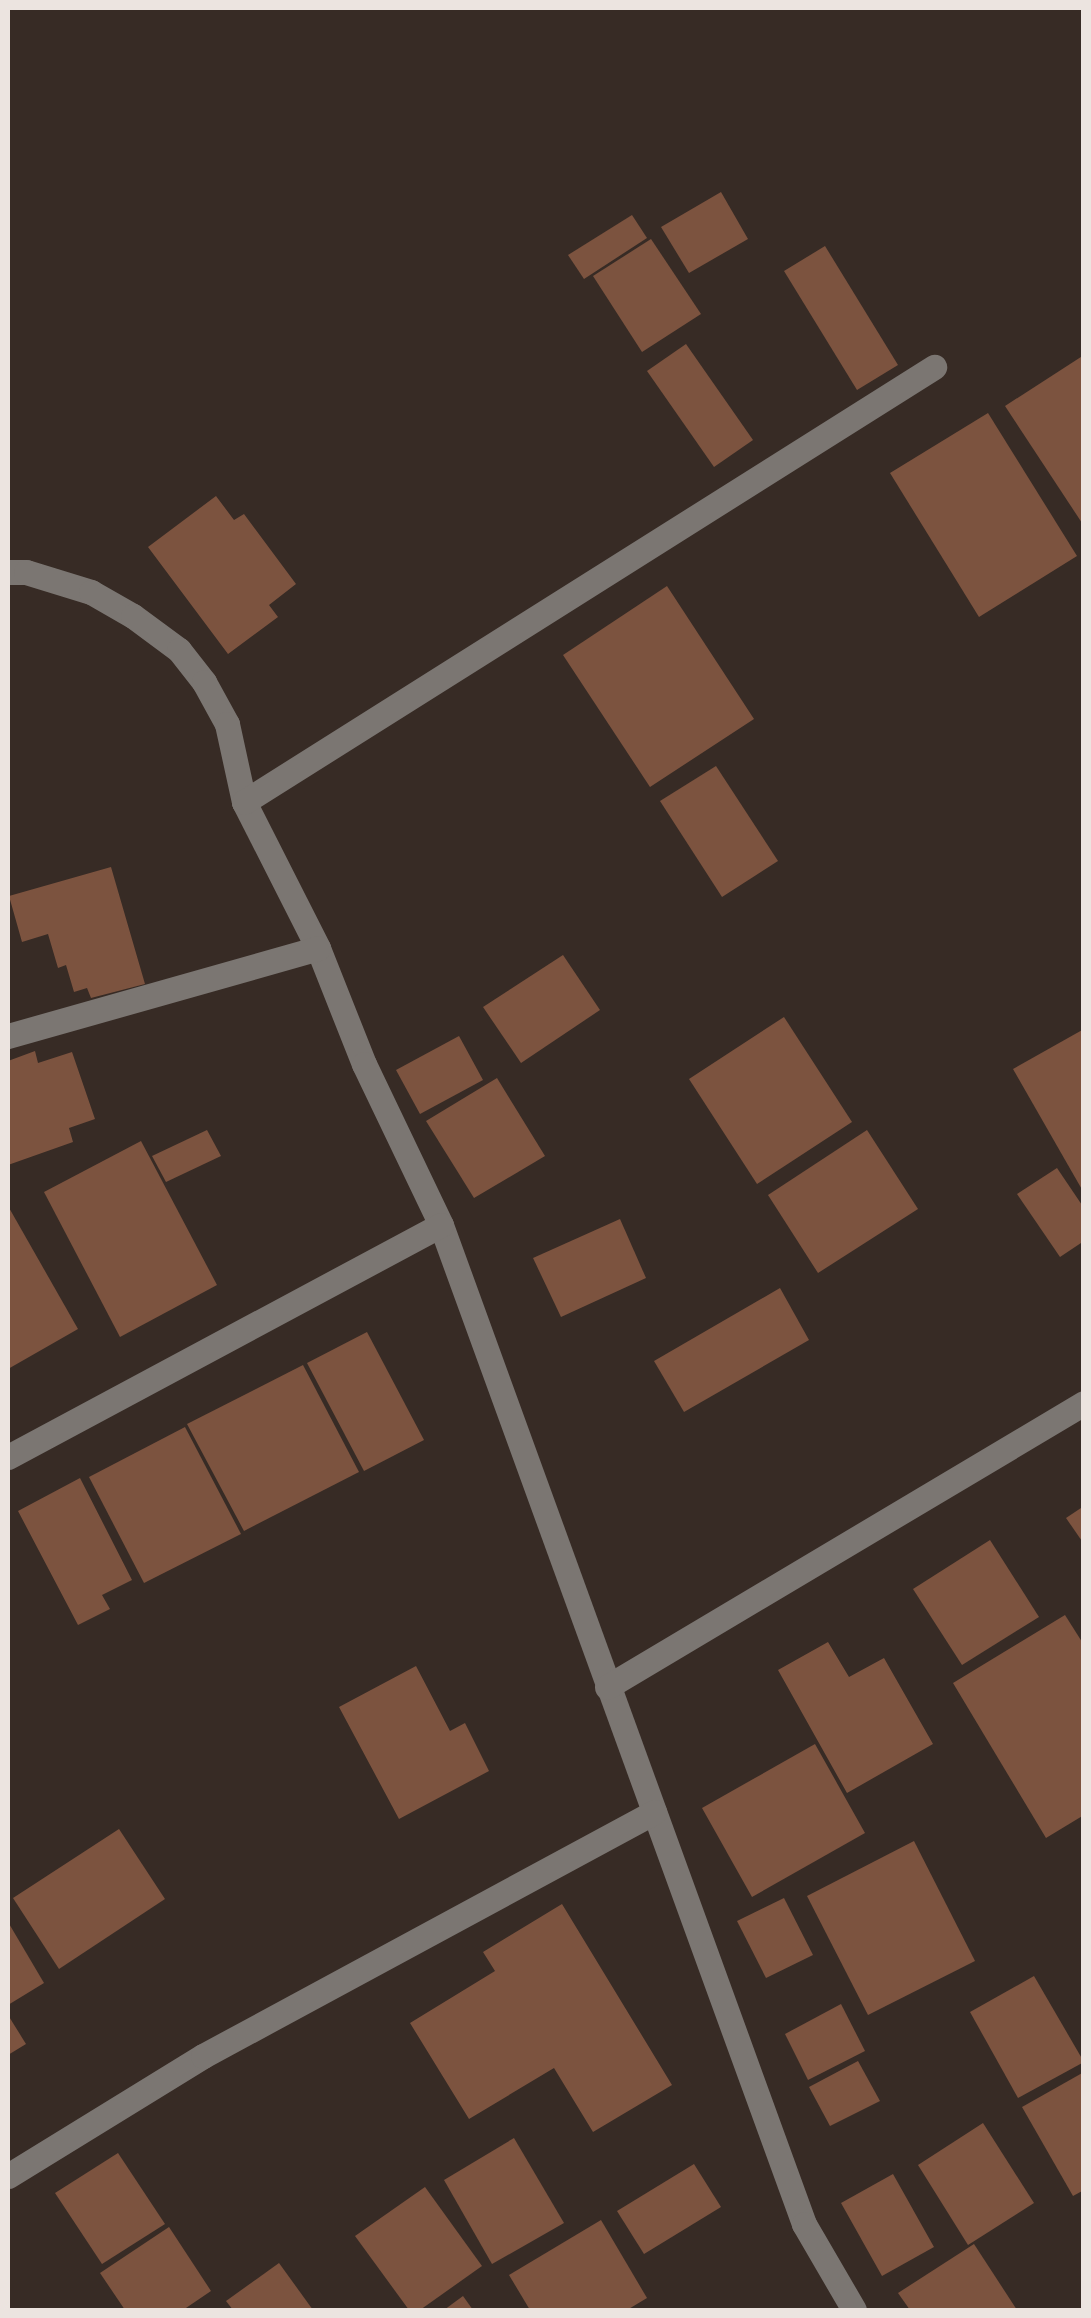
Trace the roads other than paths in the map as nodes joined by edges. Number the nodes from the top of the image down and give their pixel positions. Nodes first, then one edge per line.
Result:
1 (934, 367) dead end
2 (8, 572) edge
3 (244, 802) junction
4 (318, 948) junction
5 (8, 1036) edge
6 (440, 1225) junction
7 (1084, 1403) edge
8 (8, 1457) edge
9 (607, 1687) junction
10 (654, 1812) junction
11 (8, 2176) edge
12 (854, 2310) edge

1 - 3 street
2 - 3 street
3 - 4 street
4 - 5 street
4 - 6 street
6 - 8 street
6 - 9 street
7 - 9 street
9 - 10 street
10 - 11 street
10 - 12 street

